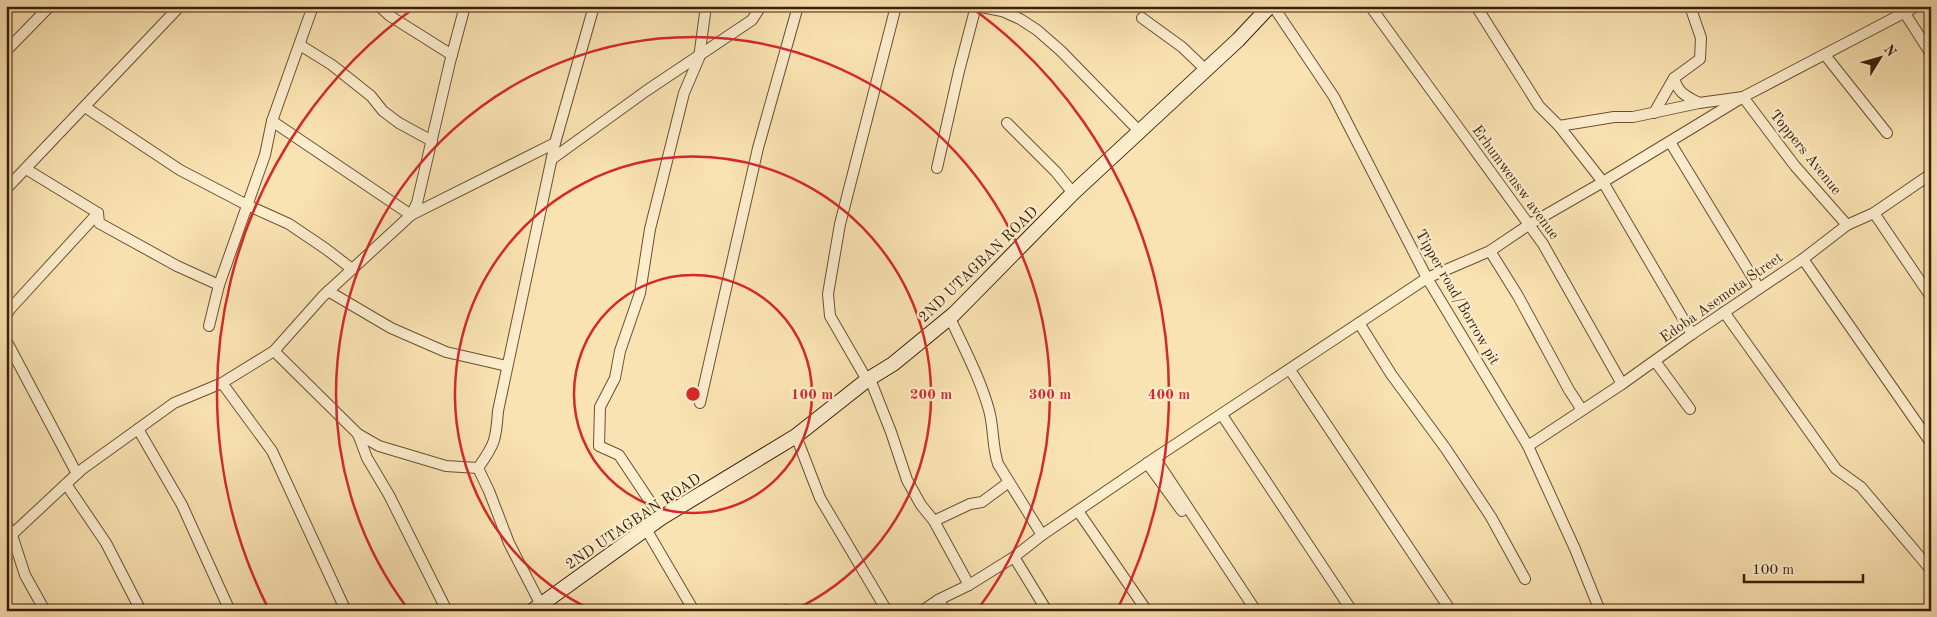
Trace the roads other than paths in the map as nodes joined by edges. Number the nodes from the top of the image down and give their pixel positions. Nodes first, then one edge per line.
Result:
1 (50, 6) edge
2 (180, 6) edge
3 (313, 6) edge
4 (379, 6) edge
5 (465, 6) edge
6 (594, 6) edge
7 (706, 6) edge
8 (761, 6) edge
9 (798, 6) edge
10 (896, 6) edge
11 (976, 6) edge
12 (1272, 6) edge
13 (1370, 6) edge
14 (1476, 6) edge
15 (1690, 6) edge
16 (1917, 6) edge
17 (1904, 12) junction
18 (1142, 18) dead end
19 (300, 45) junction
20 (6, 51) edge
21 (1931, 54) edge
22 (452, 55) junction
23 (1825, 55) junction
24 (699, 58) junction
25 (1206, 70) junction
26 (1674, 78) junction
27 (1743, 97) junction
28 (1699, 103) junction
29 (85, 107) junction
30 (1654, 113) junction
31 (272, 120) junction
32 (1007, 123) dead end
33 (1559, 126) junction
34 (1139, 131) junction
35 (1887, 133) dead end
36 (432, 141) junction
37 (1670, 142) junction
38 (555, 143) junction
39 (552, 159) junction
40 (937, 168) dead end
41 (26, 169) junction
42 (1931, 174) edge
43 (1603, 182) junction
44 (6, 189) edge
45 (1073, 193) junction
46 (247, 205) junction
47 (98, 213) junction
48 (1874, 213) junction
49 (411, 215) junction
50 (1530, 224) junction
51 (1847, 225) junction
52 (1490, 251) junction
53 (1803, 259) junction
54 (352, 269) junction
55 (1427, 278) junction
56 (219, 285) junction
57 (1760, 288) junction
58 (328, 291) junction
59 (1931, 297) edge
60 (1724, 312) junction
61 (6, 316) edge
62 (950, 318) junction
63 (1359, 323) junction
64 (209, 326) dead end
65 (1692, 334) junction
66 (6, 340) edge
67 (274, 351) junction
68 (1655, 361) junction
69 (507, 366) junction
70 (1290, 370) junction
71 (868, 380) junction
72 (222, 383) junction
73 (1622, 384) junction
74 (700, 403) dead end
75 (1690, 409) dead end
76 (1582, 410) junction
77 (1222, 415) junction
78 (138, 428) junction
79 (358, 434) junction
80 (796, 436) junction
81 (1931, 443) edge
82 (1528, 446) junction
83 (1151, 461) junction
84 (478, 468) junction
85 (77, 474) junction
86 (1009, 482) junction
87 (66, 484) junction
88 (1078, 511) junction
89 (661, 518) junction
90 (934, 521) junction
91 (6, 523) edge
92 (646, 528) junction
93 (1042, 535) junction
94 (9, 537) edge
95 (1014, 557) junction
96 (1931, 570) edge
97 (1525, 579) dead end
98 (969, 585) junction
99 (938, 600) junction
100 (536, 608) edge
101 (45, 611) edge
102 (141, 611) edge
103 (230, 611) edge
104 (346, 611) edge
105 (447, 611) edge
106 (694, 611) edge
107 (887, 611) edge
108 (922, 611) edge
109 (946, 611) edge
110 (1047, 611) edge
111 (1147, 611) edge
112 (1252, 611) edge
113 (1256, 611) edge
114 (1352, 611) edge
115 (1451, 611) edge
116 (1600, 611) edge

1 - 20 street
2 - 29 street
3 - 19 street
4 - 22 street
5 - 22 street
6 - 38 street
7 - 24 street
8 - 24 street
9 - 74 street
10 - 71 street
11 - 34 street
11 - 40 street
12 - 25 street, 2ND UTAGBAN ROAD
12 - 55 street, Tipper road/Borrow pit
13 - 50 street, Erhumwensw avenue
14 - 33 street
15 - 26 street
16 - 17 street
17 - 21 street
17 - 23 street
18 - 25 street
19 - 31 street
19 - 36 street
22 - 36 street
23 - 27 street
23 - 35 street
24 - 39 street
24 - 89 street
25 - 34 street, 2ND UTAGBAN ROAD
26 - 28 street
26 - 30 street
27 - 28 street
27 - 37 street
27 - 51 street, Toppers Avenue
28 - 30 street
29 - 41 street
29 - 46 street
30 - 33 street
31 - 46 street
31 - 49 street
32 - 45 street
33 - 43 street
34 - 45 street, 2ND UTAGBAN ROAD
36 - 49 street
37 - 43 street
37 - 57 street
38 - 39 street
38 - 49 street
39 - 69 street
41 - 44 street
41 - 47 street
42 - 48 street, Edoba Asemota Street
43 - 50 street
43 - 65 street
45 - 62 street, 2ND UTAGBAN ROAD
46 - 54 street
46 - 56 street
47 - 56 street
47 - 61 street
48 - 51 street, Edoba Asemota Street
48 - 59 street
49 - 54 street
50 - 52 street
50 - 73 street, Erhumwensw avenue
51 - 53 street, Edoba Asemota Street
52 - 55 street
52 - 76 street
53 - 57 street, Edoba Asemota Street
53 - 81 street
54 - 58 street
55 - 63 street
55 - 82 street, Tipper road/Borrow pit
56 - 64 street
57 - 60 street, Edoba Asemota Street
58 - 67 street
58 - 69 street
60 - 65 street, Edoba Asemota Street
60 - 96 street
62 - 71 street, 2ND UTAGBAN ROAD
62 - 86 street
63 - 70 street
63 - 97 street
65 - 68 street, Edoba Asemota Street
66 - 85 street
67 - 72 street
67 - 79 street
68 - 73 street, Edoba Asemota Street
68 - 75 street
69 - 84 street
70 - 77 street
70 - 115 street
71 - 80 street, 2ND UTAGBAN ROAD
71 - 90 street
72 - 78 street
72 - 104 street
73 - 76 street, Edoba Asemota Street
76 - 82 street, Edoba Asemota Street
77 - 83 street
77 - 114 street
78 - 85 street
78 - 103 street
79 - 84 street
79 - 105 street
80 - 89 street, 2ND UTAGBAN ROAD
80 - 107 street
82 - 116 street, Tipper road/Borrow pit
83 - 88 street
83 - 112 street
83 - 113 street
84 - 100 street
85 - 87 street
86 - 90 street
86 - 93 street
87 - 94 street
87 - 102 street
88 - 93 street
88 - 111 street
89 - 92 street, 2ND UTAGBAN ROAD
90 - 98 street
91 - 94 street
92 - 100 street, 2ND UTAGBAN ROAD
92 - 106 street
93 - 95 street
94 - 101 street
95 - 98 street
95 - 110 street
98 - 99 street
99 - 108 street
99 - 109 street

